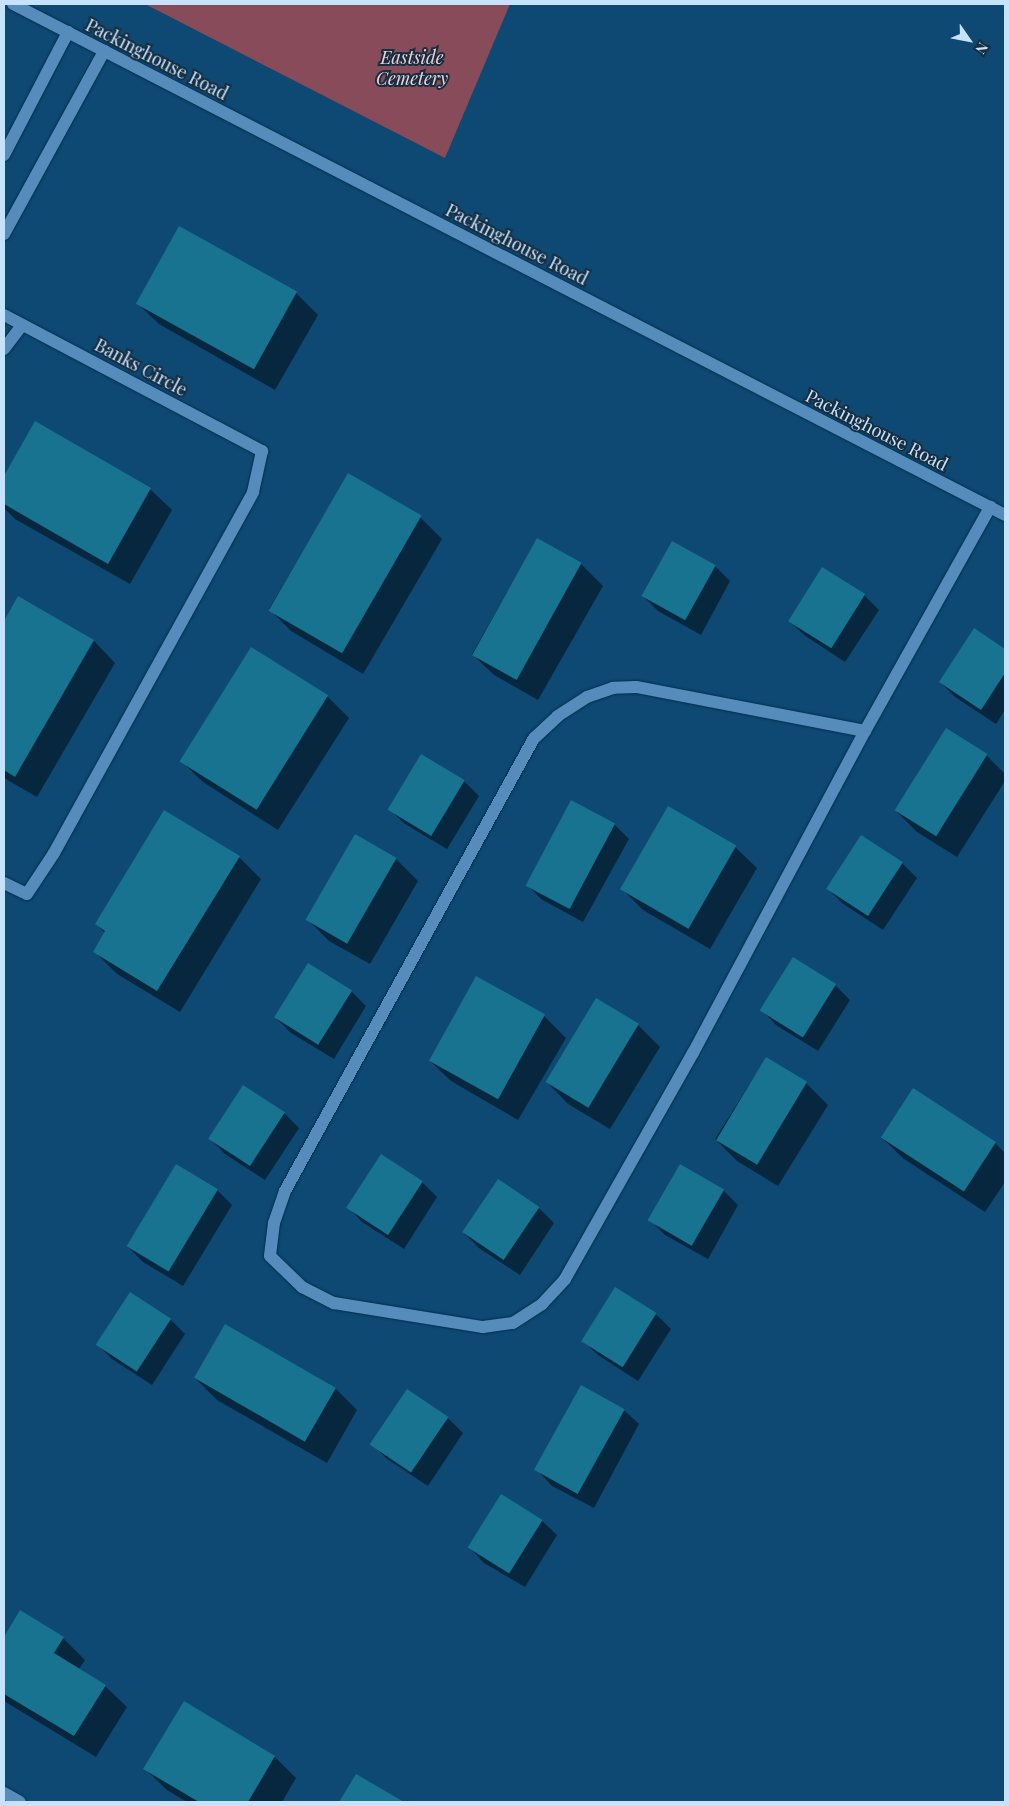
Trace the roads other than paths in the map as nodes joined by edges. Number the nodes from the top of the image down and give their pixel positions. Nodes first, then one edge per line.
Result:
1 (14, 4) edge
2 (68, 32) junction
3 (104, 51) junction
4 (4, 155) edge
5 (4, 234) edge
6 (4, 315) edge
7 (22, 325) junction
8 (4, 349) edge
9 (990, 507) junction
10 (1005, 515) edge
11 (865, 731) junction
12 (4, 883) edge
13 (4, 1793) edge
14 (20, 1802) edge

1 - 2 street, Packinghouse Road
2 - 3 street, Packinghouse Road
2 - 4 street
3 - 5 street
3 - 9 street, Packinghouse Road
6 - 7 street, Banks Circle
7 - 8 street
7 - 12 street, Banks Circle
9 - 10 street, Packinghouse Road
9 - 11 street
11 - 11 street
13 - 14 street

